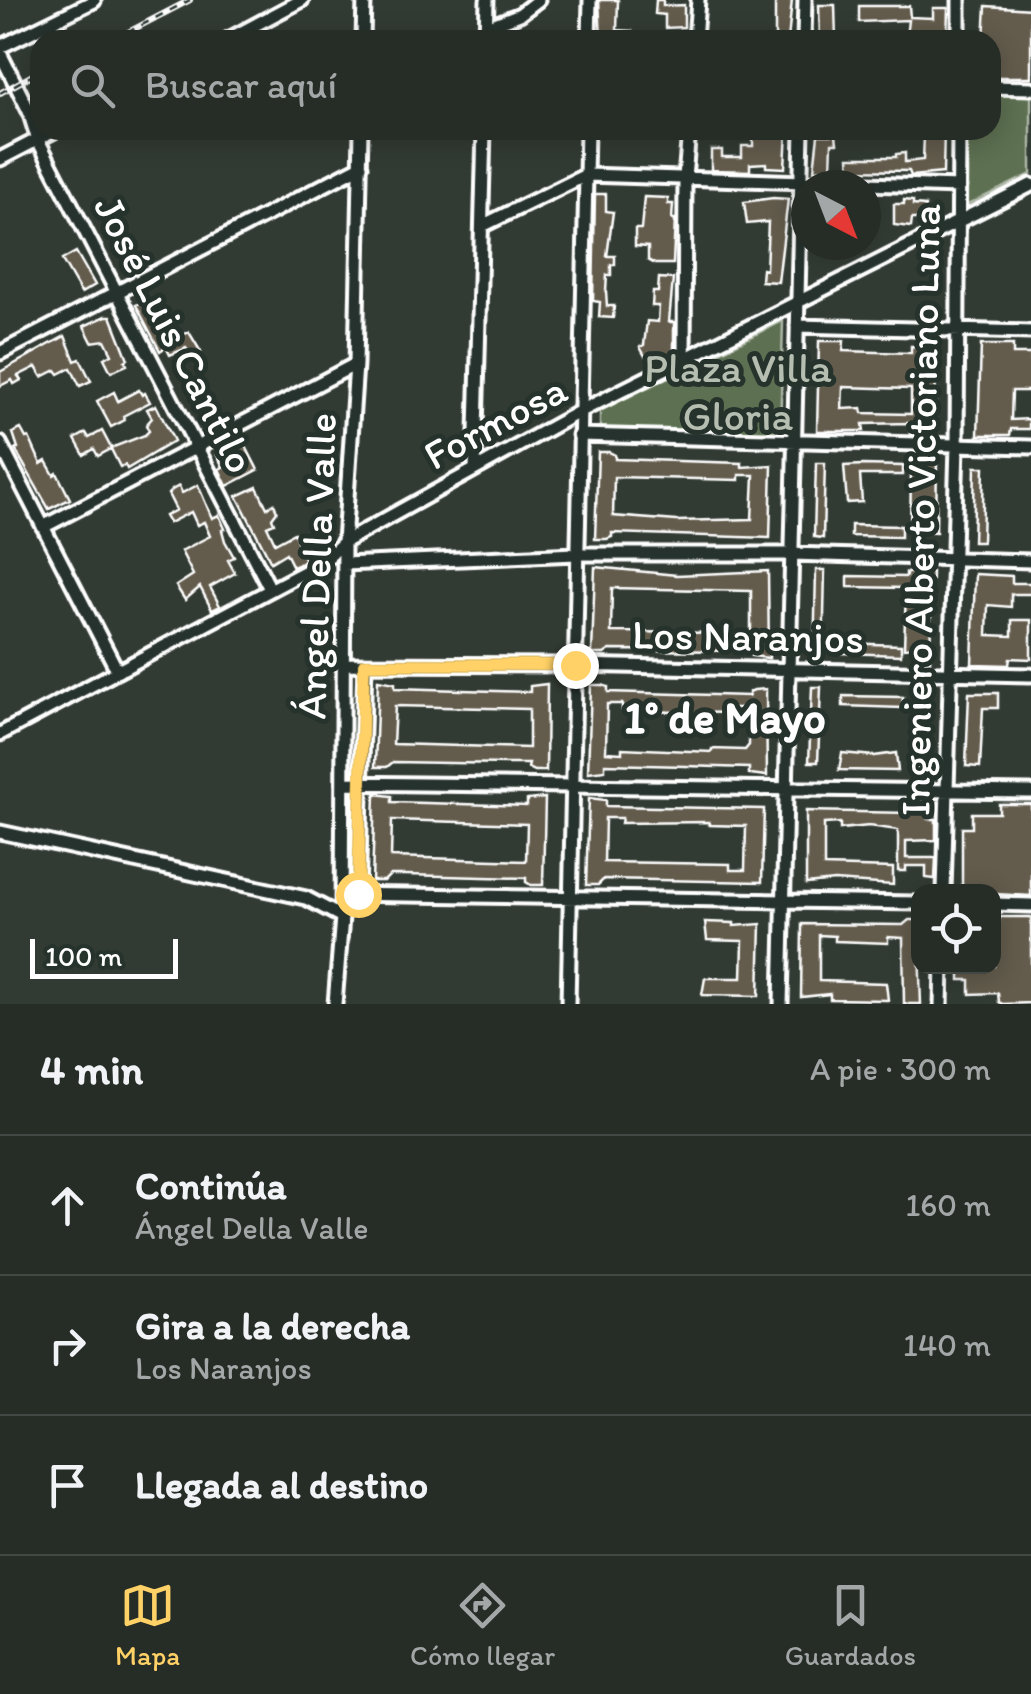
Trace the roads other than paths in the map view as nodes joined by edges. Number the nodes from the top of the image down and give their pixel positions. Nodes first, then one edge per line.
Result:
1 (302, 0) edge
2 (364, 0) edge
3 (487, 0) edge
4 (538, 0) edge
5 (590, 0) edge
6 (698, 0) edge
7 (805, 0) edge
8 (959, 0) edge
9 (94, 1) edge
10 (38, 30) edge
11 (246, 30) edge
12 (363, 30) edge
13 (486, 30) edge
14 (493, 30) edge
15 (589, 30) edge
16 (696, 30) edge
17 (804, 30) edge
18 (959, 30) edge
19 (30, 34) edge
20 (0, 50) edge
21 (1001, 87) edge
22 (1031, 88) edge
23 (30, 113) edge
24 (38, 140) joint
25 (361, 140) edge
26 (484, 140) edge
27 (587, 140) edge
28 (687, 140) edge
29 (802, 140) edge
30 (959, 140) edge
31 (0, 159) edge
32 (360, 166) junction
33 (800, 170) edge
34 (586, 175) junction
35 (685, 178) junction
36 (791, 182) edge
37 (881, 184) edge
38 (1031, 185) edge
39 (959, 186) junction
40 (959, 222) junction
41 (482, 226) junction
42 (799, 260) edge
43 (117, 292) junction
44 (798, 304) junction
45 (797, 326) junction
46 (956, 331) junction
47 (1031, 332) edge
48 (0, 353) edge
49 (684, 362) junction
50 (356, 364) junction
51 (579, 412) junction
52 (579, 435) junction
53 (794, 441) junction
54 (0, 443) edge
55 (957, 445) junction
56 (197, 447) junction
57 (1031, 447) edge
58 (476, 468) junction
59 (44, 527) junction
60 (344, 542) junction
61 (576, 554) junction
62 (792, 554) junction
63 (954, 559) junction
64 (1031, 561) edge
65 (344, 564) junction
66 (270, 589) junction
67 (344, 664) junction
68 (364, 664) junction
69 (575, 665) junction
70 (117, 670) junction
71 (788, 670) junction
72 (950, 673) junction
73 (1031, 675) edge
74 (0, 734) edge
75 (343, 783) junction
76 (361, 783) junction
77 (572, 786) junction
78 (786, 788) junction
79 (948, 790) junction
80 (1031, 792) edge
81 (0, 832) edge
82 (944, 884) edge
83 (342, 894) junction
84 (358, 894) junction
85 (570, 896) junction
86 (783, 900) junction
87 (911, 903) edge
88 (1001, 904) edge
89 (1031, 905) edge
90 (342, 917) junction
91 (942, 974) edge
92 (335, 1004) edge
93 (568, 1004) edge
94 (780, 1004) edge
95 (941, 1004) edge

1 - 11 street
2 - 12 street
3 - 13 street
4 - 14 street
5 - 15 street
6 - 16 street
7 - 17 street
8 - 18 street
9 - 10 street
19 - 20 street
20 - 23 street, José Luis Cantilo
21 - 22 street
24 - 31 street
24 - 43 street, José Luis Cantilo
25 - 32 street, Ángel Della Valle
26 - 41 street
27 - 34 street
28 - 35 street
29 - 33 street
30 - 39 street, Ingeniero Alberto Victoriano Luna
32 - 43 street
32 - 50 street, Ángel Della Valle
34 - 35 street
34 - 41 street
34 - 51 street
35 - 36 street
35 - 49 street
37 - 39 street
38 - 40 street, Formosa
39 - 40 street, Ingeniero Alberto Victoriano Luna
40 - 44 street, Formosa
40 - 46 street, Ingeniero Alberto Victoriano Luna
41 - 58 street
42 - 44 street
43 - 48 street
43 - 56 street, José Luis Cantilo
44 - 45 street
44 - 49 street, Formosa
45 - 46 street
45 - 53 street
46 - 47 street
46 - 55 street, Ingeniero Alberto Victoriano Luna
49 - 51 street, Formosa
50 - 56 street
50 - 60 street, Ángel Della Valle
51 - 52 street
51 - 58 street, Formosa
52 - 53 street
52 - 61 street
53 - 55 street
53 - 62 street
54 - 59 street
55 - 57 street
55 - 63 street, Ingeniero Alberto Victoriano Luna
56 - 59 street
56 - 66 street, José Luis Cantilo
58 - 60 street, Formosa
59 - 70 street
60 - 65 street, Ángel Della Valle
60 - 66 street, Formosa
61 - 62 street
61 - 65 street
61 - 69 street
62 - 63 street
62 - 71 street
63 - 64 street
63 - 72 street, Ingeniero Alberto Victoriano Luna
65 - 67 street, Ángel Della Valle
66 - 70 street, Formosa
67 - 68 street, Los Naranjos
67 - 75 street, Ángel Della Valle
68 - 69 street, Los Naranjos
68 - 76 street, Ángel Della Valle
69 - 71 street, Los Naranjos
69 - 77 street
70 - 74 street, Formosa
71 - 72 street, Los Naranjos
71 - 78 street
72 - 73 street, Los Naranjos
72 - 79 street, Ingeniero Alberto Victoriano Luna
75 - 76 street
75 - 83 street, Ángel Della Valle
76 - 77 street
76 - 84 street, Ángel Della Valle
77 - 78 street
77 - 85 street
78 - 79 street
78 - 86 street
79 - 80 street
79 - 82 street, Ingeniero Alberto Victoriano Luna
81 - 90 street
83 - 84 street
83 - 90 street, Ángel Della Valle
84 - 85 street
85 - 86 street
85 - 93 street
86 - 87 street
86 - 94 street
88 - 89 street
90 - 92 street, Ángel Della Valle
91 - 95 street

